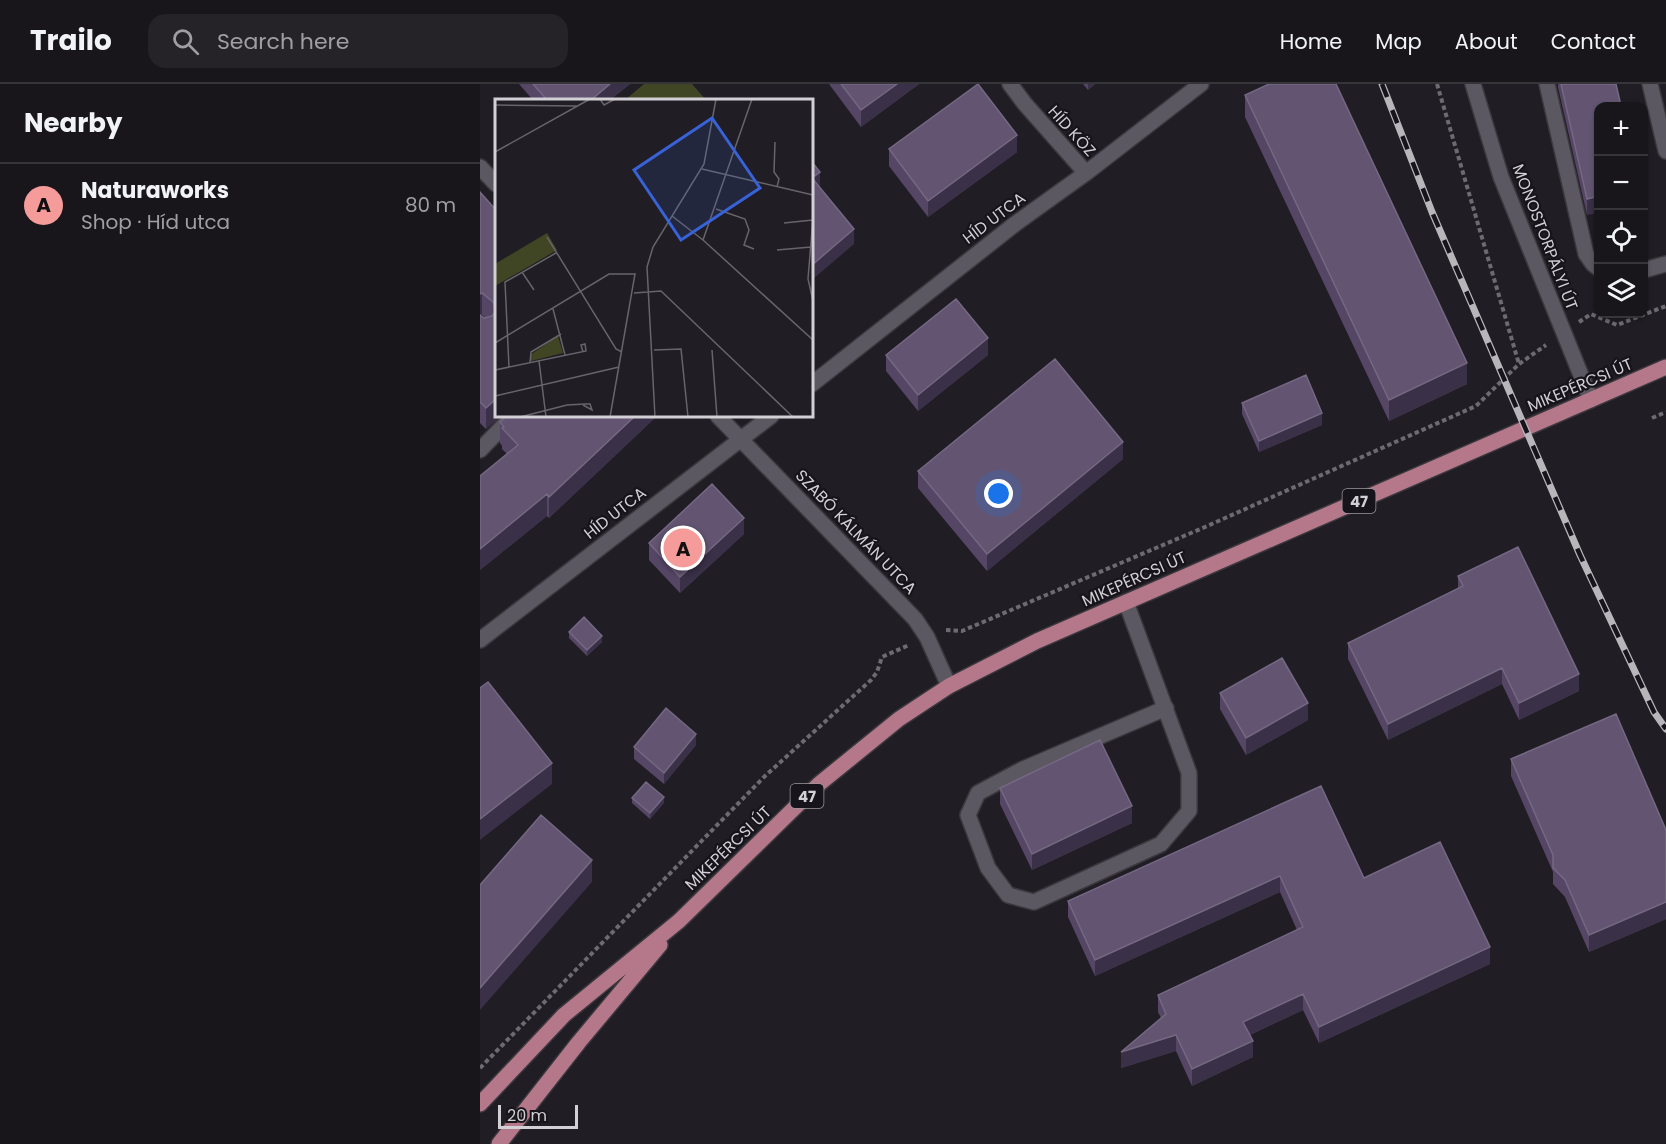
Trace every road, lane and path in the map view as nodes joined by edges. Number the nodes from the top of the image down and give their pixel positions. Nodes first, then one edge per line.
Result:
1 (1010, 84) edge
2 (1201, 84) edge
3 (1437, 84) edge
4 (1473, 84) edge
5 (1548, 84) edge
6 (1650, 84) edge
7 (1666, 151) edge
8 (480, 167) edge
9 (1086, 173) junction
10 (495, 183) edge
11 (1666, 264) edge
12 (1594, 265) edge
13 (1648, 269) edge
14 (1666, 306) edge
15 (1563, 332) junction
16 (1666, 367) edge
17 (813, 383) edge
18 (1591, 399) junction
19 (1666, 412) edge
20 (512, 417) edge
21 (719, 417) edge
22 (770, 417) edge
23 (1652, 418) dead end
24 (741, 439) junction
25 (480, 450) edge
26 (1126, 602) junction
27 (480, 640) edge
28 (949, 686) junction
29 (1166, 708) junction
30 (679, 921) junction
31 (480, 1104) edge
32 (502, 1141) edge

1 - 9 street, HÍD KÖZ
2 - 9 street, HÍD UTCA
3 - 15 path
4 - 15 street, MONOSTORPÁLYI ÚT
5 - 12 street
6 - 7 street
8 - 10 street
9 - 17 street, HÍD UTCA
11 - 13 street
14 - 15 path
15 - 18 street, MONOSTORPÁLYI ÚT
16 - 18 main road, MIKEPÉRCSI ÚT / 47
18 - 26 main road, MIKEPÉRCSI ÚT / 47
19 - 23 path
20 - 25 street
21 - 24 street, SZABÓ KÁLMÁN UTCA
22 - 24 street, HÍD UTCA
24 - 27 street, HÍD UTCA
24 - 28 street, SZABÓ KÁLMÁN UTCA
26 - 28 main road, MIKEPÉRCSI ÚT / 47
26 - 29 street
28 - 30 main road, MIKEPÉRCSI ÚT / 47
29 - 29 street
30 - 31 main road, 47
30 - 32 main road, 47

